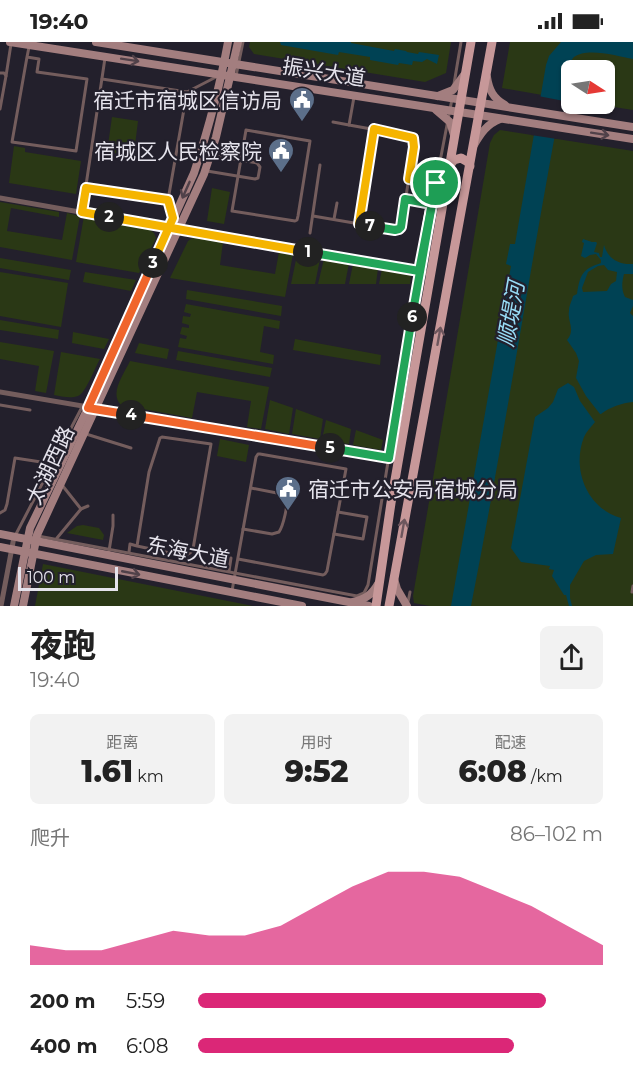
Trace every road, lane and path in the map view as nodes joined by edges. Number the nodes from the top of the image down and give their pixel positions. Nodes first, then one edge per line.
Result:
1 (11, 42) edge
2 (96, 42) edge
3 (228, 42) edge
4 (238, 42) edge
5 (243, 42) edge
6 (461, 42) edge
7 (492, 42) edge
8 (29, 45) junction
9 (476, 46) edge
10 (178, 55) junction
11 (27, 57) junction
12 (106, 57) junction
13 (232, 63) junction
14 (176, 67) junction
15 (283, 72) junction
16 (0, 73) edge
17 (230, 75) junction
18 (487, 75) junction
19 (6, 76) junction
20 (102, 79) junction
21 (280, 83) junction
22 (186, 92) junction
23 (416, 93) junction
24 (354, 95) junction
25 (455, 96) junction
26 (482, 104) junction
27 (413, 105) junction
28 (0, 109) edge
29 (515, 109) junction
30 (452, 114) junction
31 (480, 115) junction
32 (502, 119) junction
33 (518, 121) junction
34 (333, 122) dead end
35 (349, 125) junction
36 (633, 127) edge
37 (374, 129) junction
38 (633, 139) edge
39 (474, 146) junction
40 (210, 155) junction
41 (241, 160) junction
42 (320, 165) dead end
43 (450, 165) junction
44 (470, 166) junction
45 (205, 170) junction
46 (238, 176) junction
47 (409, 179) junction
48 (436, 183) junction
49 (86, 188) junction
50 (0, 198) edge
51 (405, 199) junction
52 (168, 200) junction
53 (337, 203) dead end
54 (432, 204) junction
55 (82, 212) junction
56 (313, 216) junction
57 (334, 219) junction
58 (173, 224) junction
59 (359, 224) junction
60 (310, 233) dead end
61 (419, 271) junction
62 (432, 274) junction
63 (0, 392) edge
64 (0, 405) edge
65 (88, 408) junction
66 (30, 410) dead end
67 (84, 433) junction
68 (130, 448) dead end
69 (389, 458) junction
70 (54, 469) junction
71 (61, 483) junction
72 (251, 488) junction
73 (88, 506) dead end
74 (81, 509) junction
75 (338, 512) junction
76 (0, 513) edge
77 (112, 515) dead end
78 (243, 529) junction
79 (0, 534) edge
80 (334, 534) junction
81 (14, 537) junction
82 (33, 539) junction
83 (54, 542) junction
84 (137, 546) junction
85 (0, 548) edge
86 (12, 550) junction
87 (109, 552) junction
88 (129, 553) junction
89 (28, 554) junction
90 (231, 558) dead end
91 (383, 558) junction
92 (238, 559) junction
93 (397, 561) junction
94 (231, 576) junction
95 (394, 578) junction
96 (379, 581) junction
97 (368, 585) junction
98 (633, 586) edge
99 (228, 592) junction
100 (410, 592) dead end
101 (632, 592) edge
102 (366, 604) edge
103 (0, 606) edge
104 (14, 606) edge
105 (23, 606) edge
106 (302, 606) edge
107 (376, 606) edge
108 (389, 606) edge
109 (407, 606) edge

1 - 8 street, 振兴大道
1 - 19 lane
2 - 10 street, 振兴大道
3 - 13 street, 太湖西路
4 - 13 street, 太湖西路
5 - 13 lane
6 - 25 lane
7 - 9 main road
7 - 18 main road
8 - 11 lane
8 - 12 street, 振兴大道
9 - 25 main road
10 - 13 street, 振兴大道
10 - 14 street
11 - 11 lane
12 -> 14 street, 振兴大道
12 - 20 lane
13 - 15 street, 振兴大道
13 - 17 street, 太湖西路
13 - 17 lane
14 - 17 street, 振兴大道
15 - 21 street
15 - 23 street, 振兴大道
16 - 19 lane
17 - 21 street, 振兴大道
17 - 22 lane
17 - 40 street, 太湖西路
17 -> 58 street, 太湖西路
18 - 26 main road
18 - 29 street
19 - 28 lane
20 - 22 lane
20 - 49 lane
21 - 24 street, 振兴大道
22 - 52 lane
23 - 25 street, 振兴大道
23 - 27 street
24 - 27 street, 振兴大道
24 - 35 lane
25 - 26 street, 振兴大道
25 - 30 main road
26 - 29 street, 振兴大道
26 - 31 main road
27 - 30 street, 振兴大道
29 - 33 street
29 - 36 street, 振兴大道
30 - 31 street, 振兴大道
30 - 43 main road
30 - 48 lane
31 - 32 street, 振兴大道
31 - 39 main road
32 - 33 street, 振兴大道
32 - 39 street
33 -> 38 street, 振兴大道
34 - 35 lane
35 - 37 lane
37 - 47 lane
37 - 59 lane
39 - 44 main road
40 - 41 lane
40 - 45 street, 太湖西路
41 - 46 lane
41 - 46 lane
41 - 46 lane
42 - 56 lane
43 - 44 main road
43 - 62 main road
93 -> 44 main road
45 - 46 lane
45 - 58 street, 太湖西路
47 - 48 lane
47 - 51 lane
48 - 54 lane
49 - 52 lane
49 - 55 lane
50 - 55 street
51 - 54 lane
51 - 59 lane
52 - 58 lane
53 - 57 lane
54 - 61 lane
55 - 58 street
56 - 57 lane
56 - 60 lane
57 - 59 lane
58 - 61 street
58 - 65 street, 太湖西路
61 - 62 street
61 - 69 lane
62 - 91 main road
63 - 65 street
64 - 66 lane
65 - 67 street, 太湖西路
65 - 69 street
65 - 70 street, 太湖西路
67 - 68 lane
67 - 71 street, 太湖西路
69 - 97 lane
70 - 76 lane
70 - 81 lane
70 - 82 street, 太湖西路
71 - 74 lane
71 - 82 street, 太湖西路
72 - 75 lane
72 - 78 lane
72 - 78 lane
73 - 74 lane
74 - 83 lane
75 - 80 lane
75 - 80 lane
77 - 87 lane
78 - 92 lane
79 - 81 street, 东海大道
80 - 92 lane
81 - 82 street, 东海大道
81 - 86 street
82 - 83 street, 东海大道
82 - 89 street, 太湖西路
83 - 87 street, 东海大道
84 - 84 lane
84 - 88 lane
85 - 86 street, 东海大道
86 - 89 street, 东海大道
86 - 103 street
87 - 88 lane
87 - 94 street, 东海大道
88 - 94 lane
89 -> 99 street, 东海大道
89 - 104 street, 太湖西路
89 - 105 street, 太湖西路
90 - 94 lane
91 - 93 main road
91 - 96 main road
92 - 94 lane
93 - 95 main road
94 - 97 lane
94 - 99 lane
94 - 99 lane
94 - 102 street, 东海大道
95 - 108 main road
95 - 109 street
96 - 102 street
96 - 107 main road
97 - 102 lane
98 - 101 lane
99 - 106 street, 东海大道
100 - 109 lane

